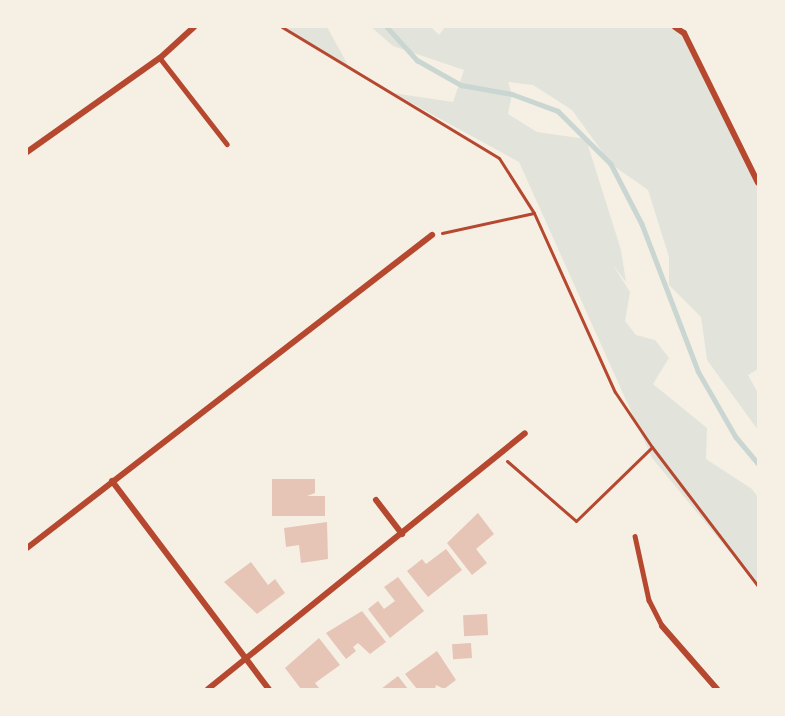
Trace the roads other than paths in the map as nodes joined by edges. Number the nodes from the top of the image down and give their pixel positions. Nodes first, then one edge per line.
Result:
1 (194, 27) edge
2 (675, 27) edge
3 (160, 58) junction
4 (227, 144) dead end
5 (27, 152) edge
6 (758, 183) edge
7 (432, 235) road end
8 (525, 434) dead end
9 (112, 481) junction
10 (376, 500) dead end
11 (402, 534) junction
12 (635, 536) dead end
13 (27, 548) edge
14 (662, 626) joint
15 (246, 660) junction
16 (208, 689) edge
17 (268, 689) edge
18 (717, 689) edge

1 - 3 street
2 - 6 street
3 - 4 lane
3 - 5 street
7 - 9 street
8 - 11 street
9 - 13 street
9 - 15 street
10 - 11 street
11 - 15 street
12 - 14 lane
14 - 18 street
15 - 16 street
15 - 17 street

